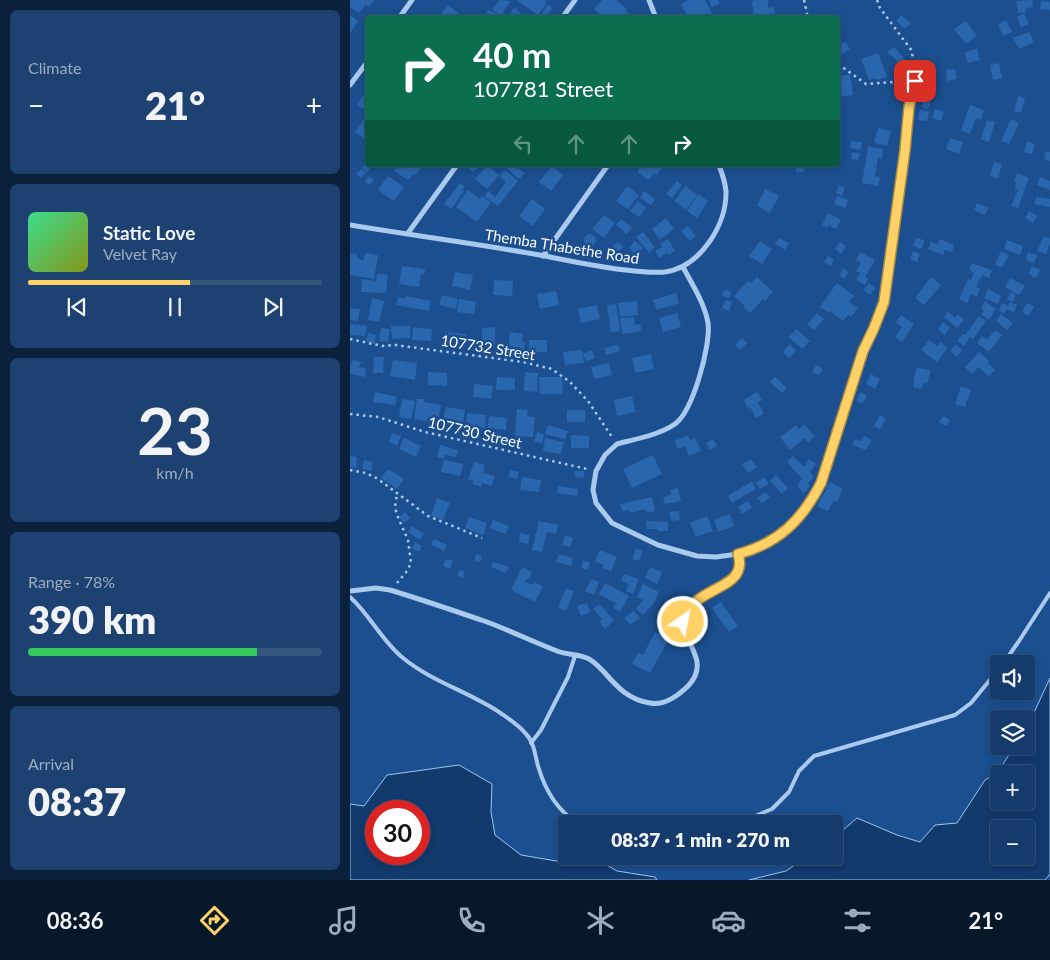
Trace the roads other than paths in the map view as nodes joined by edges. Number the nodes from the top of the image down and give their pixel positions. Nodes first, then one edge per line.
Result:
1 (412, 0) edge
2 (575, 0) edge
3 (649, 0) edge
4 (402, 15) edge
5 (564, 15) edge
6 (655, 15) edge
7 (365, 65) edge
8 (915, 81) road end
9 (350, 85) edge
10 (456, 167) edge
11 (607, 167) edge
12 (721, 167) edge
13 (350, 225) edge
14 (408, 233) junction
15 (543, 256) junction
16 (683, 267) junction
17 (738, 554) junction
18 (350, 591) edge
19 (1050, 592) edge
20 (350, 597) edge
21 (1010, 655) edge
22 (575, 656) junction
23 (990, 680) edge
24 (531, 742) junction
25 (567, 815) edge
26 (758, 815) edge

1 - 4 street
2 - 5 street
3 - 6 street
7 - 9 street
8 - 17 street
10 - 14 street
11 - 15 street
12 - 16 street, Themba Thabethe Road
13 - 14 street, Themba Thabethe Road
14 - 15 street, Themba Thabethe Road
15 - 16 street, Themba Thabethe Road
16 - 17 street
17 - 22 street
18 - 22 street
19 - 21 lane
20 - 24 lane
22 - 24 lane
23 - 26 lane
24 - 25 lane

